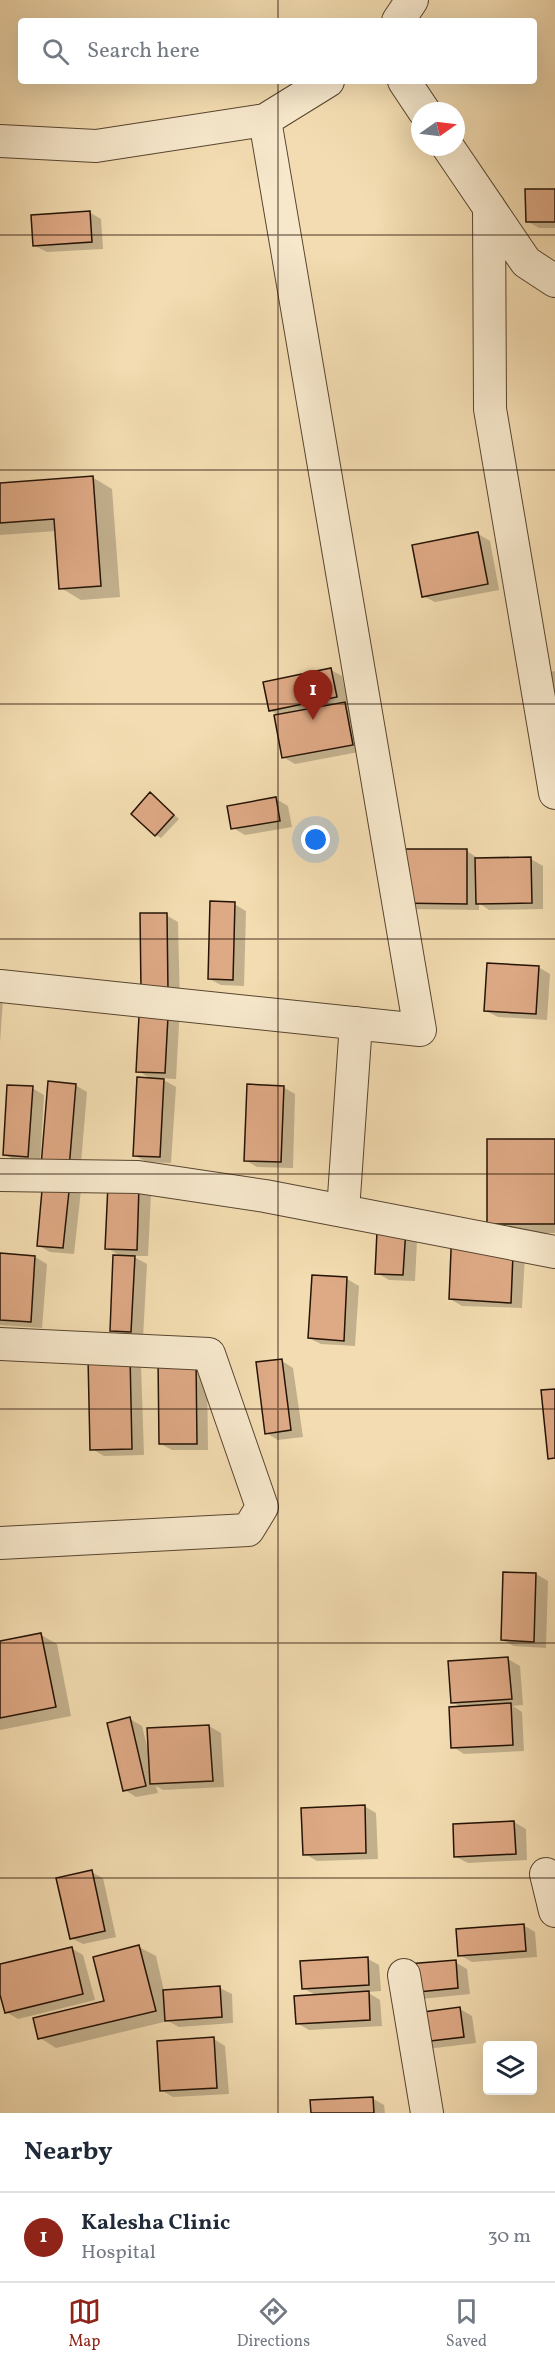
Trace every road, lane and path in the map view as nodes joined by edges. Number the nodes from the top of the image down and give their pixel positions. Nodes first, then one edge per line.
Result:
1 (412, 0) edge
2 (400, 18) edge
3 (323, 84) edge
4 (406, 84) edge
5 (418, 102) edge
6 (266, 120) junction
7 (0, 141) edge
8 (454, 156) edge
9 (489, 207) junction
10 (555, 281) edge
11 (555, 793) edge
12 (0, 986) edge
13 (356, 1023) junction
14 (0, 1175) edge
15 (343, 1211) junction
16 (555, 1252) edge
17 (0, 1344) edge
18 (0, 1543) edge
19 (546, 1874) dead end
20 (555, 1911) edge
21 (404, 1975) dead end
22 (427, 2113) edge

1 - 2 street
3 - 6 street
4 - 5 street
6 - 7 street
6 - 13 street
8 - 9 street
9 - 10 street
9 - 11 street
12 - 13 street
13 - 15 street
14 - 15 street
15 - 16 street
17 - 18 street
19 - 20 street
21 - 22 street

